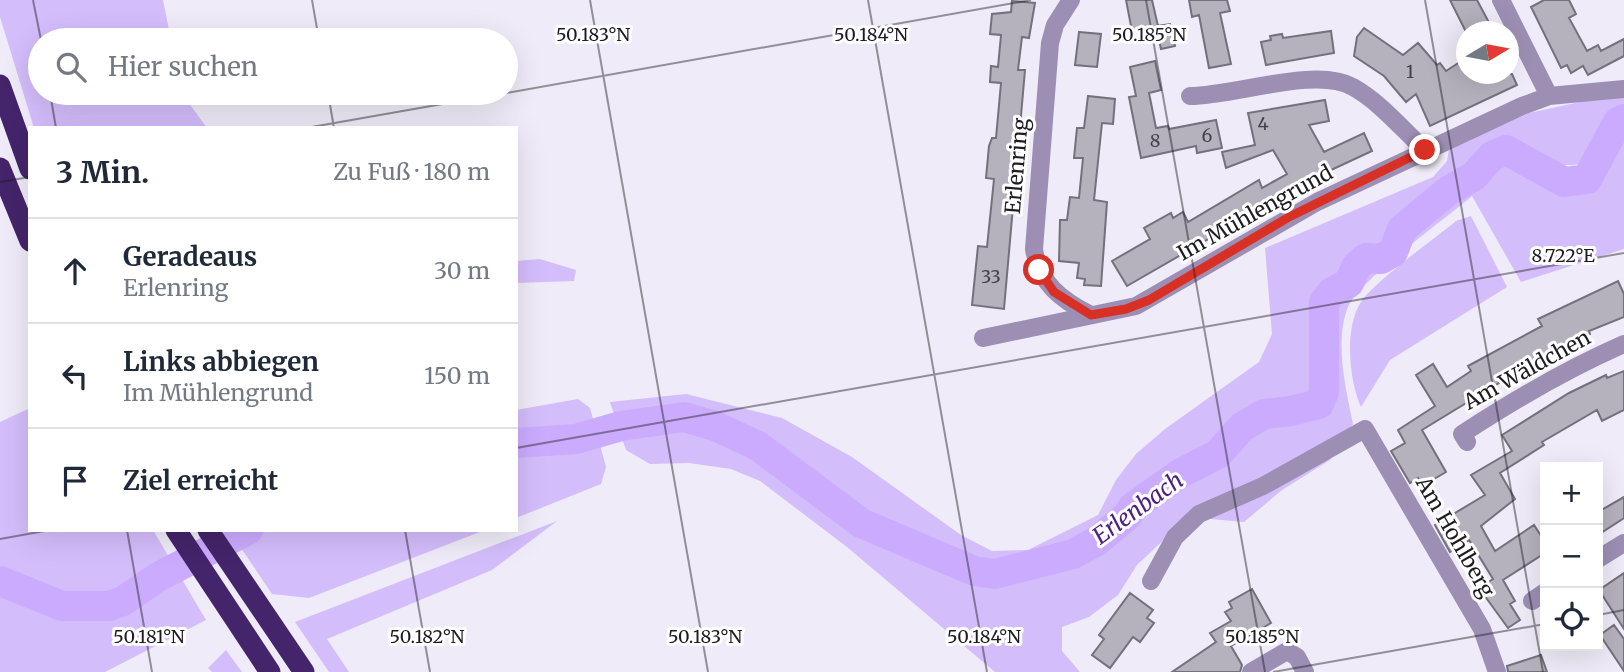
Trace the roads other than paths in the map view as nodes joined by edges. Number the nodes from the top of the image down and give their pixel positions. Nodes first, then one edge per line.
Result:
1 (1071, 0) edge
2 (1502, 0) edge
3 (0, 85) edge
4 (1624, 89) edge
5 (1190, 96) dead end
6 (1549, 96) junction
7 (1425, 150) junction
8 (28, 163) edge
9 (0, 167) edge
10 (28, 236) edge
11 (1091, 315) junction
12 (983, 338) dead end
13 (1624, 344) edge
14 (1467, 442) dead end
15 (177, 532) edge
16 (210, 534) edge
17 (1624, 543) edge
18 (1603, 556) edge
19 (1151, 581) dead end
20 (270, 672) edge
21 (304, 672) edge
22 (1251, 672) edge
23 (1305, 672) edge
24 (1497, 672) edge

1 - 11 street, Erlenring
2 - 6 street
3 - 8 highway
4 - 6 street, Im Mühlengrund
5 - 7 street
6 - 7 street, Im Mühlengrund
7 - 11 street, Im Mühlengrund
9 - 10 highway
11 - 12 street, Im Mühlengrund
13 - 14 street, Am Wäldchen
15 - 20 highway
16 - 21 highway
17 - 18 street
19 - 24 street, Am Hohlberg
22 - 23 street

